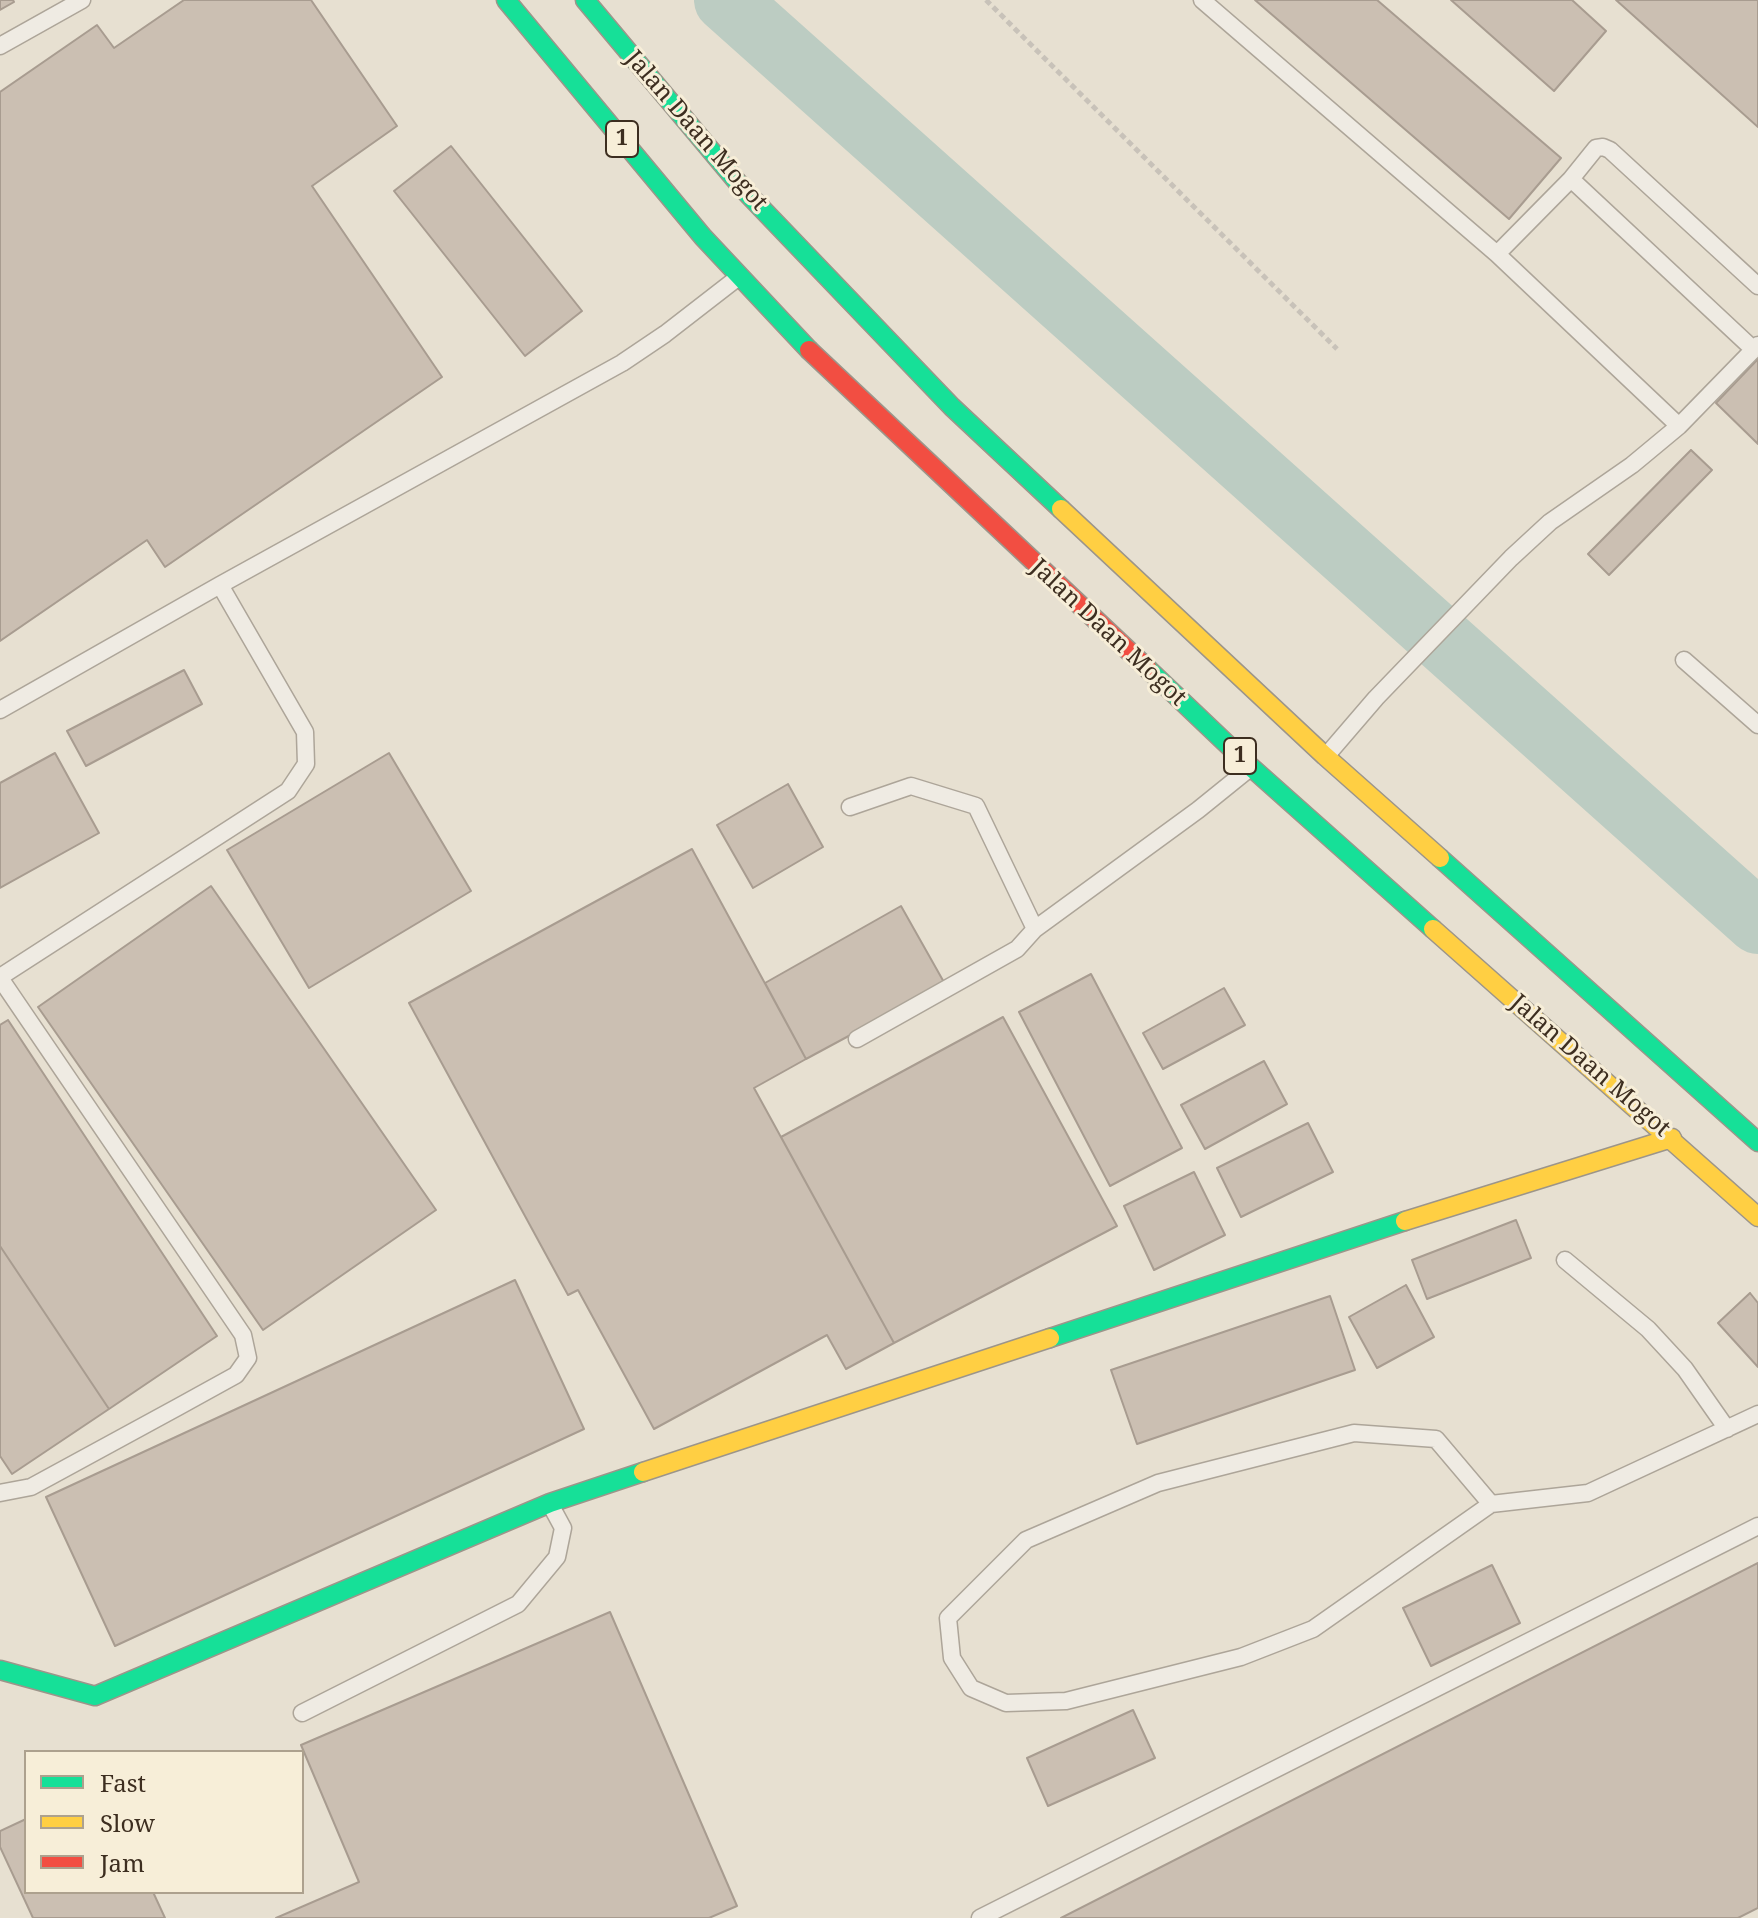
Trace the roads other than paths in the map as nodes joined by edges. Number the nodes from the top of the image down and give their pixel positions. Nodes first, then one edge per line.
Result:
1 (82, 0) edge
2 (506, 0) edge
3 (585, 0) edge
4 (1202, 0) edge
5 (0, 46) edge
6 (1571, 179) junction
7 (1497, 254) junction
8 (745, 272) junction
9 (1758, 286) edge
10 (1756, 347) edge
11 (1679, 426) junction
12 (220, 585) junction
13 (1684, 660) dead end
14 (0, 710) edge
15 (1758, 725) edge
16 (1325, 756) junction
17 (1251, 767) junction
18 (850, 807) dead end
19 (1035, 929) junction
20 (0, 977) edge
21 (857, 1039) dead end
22 (1672, 1138) junction
23 (1758, 1142) edge
24 (1758, 1217) edge
25 (1565, 1260) dead end
26 (1758, 1414) edge
27 (1727, 1429) junction
28 (0, 1493) edge
29 (550, 1503) junction
30 (1491, 1504) junction
31 (1758, 1526) edge
32 (0, 1670) edge
33 (302, 1713) dead end
34 (980, 1918) edge

1 - 5 lane
2 - 8 main road, Jalan Daan Mogot / 1
3 - 16 main road, Jalan Daan Mogot / 1
4 - 7 lane
6 - 7 lane
6 - 9 lane
6 - 10 lane
7 - 11 lane
8 - 12 lane
8 - 17 main road, Jalan Daan Mogot / 1
10 - 11 lane
11 - 16 lane
12 - 14 lane
12 - 20 lane
13 - 15 lane
16 - 23 main road, Jalan Daan Mogot / 1
17 - 19 lane
17 - 22 main road, Jalan Daan Mogot / 1
18 - 19 lane
19 - 21 lane
20 - 28 lane
22 - 24 main road, Jalan Daan Mogot / 1
22 - 29 main road
25 - 27 lane
26 - 27 lane
27 - 30 lane
29 - 32 main road
29 - 33 lane
30 - 30 lane
31 - 34 lane

